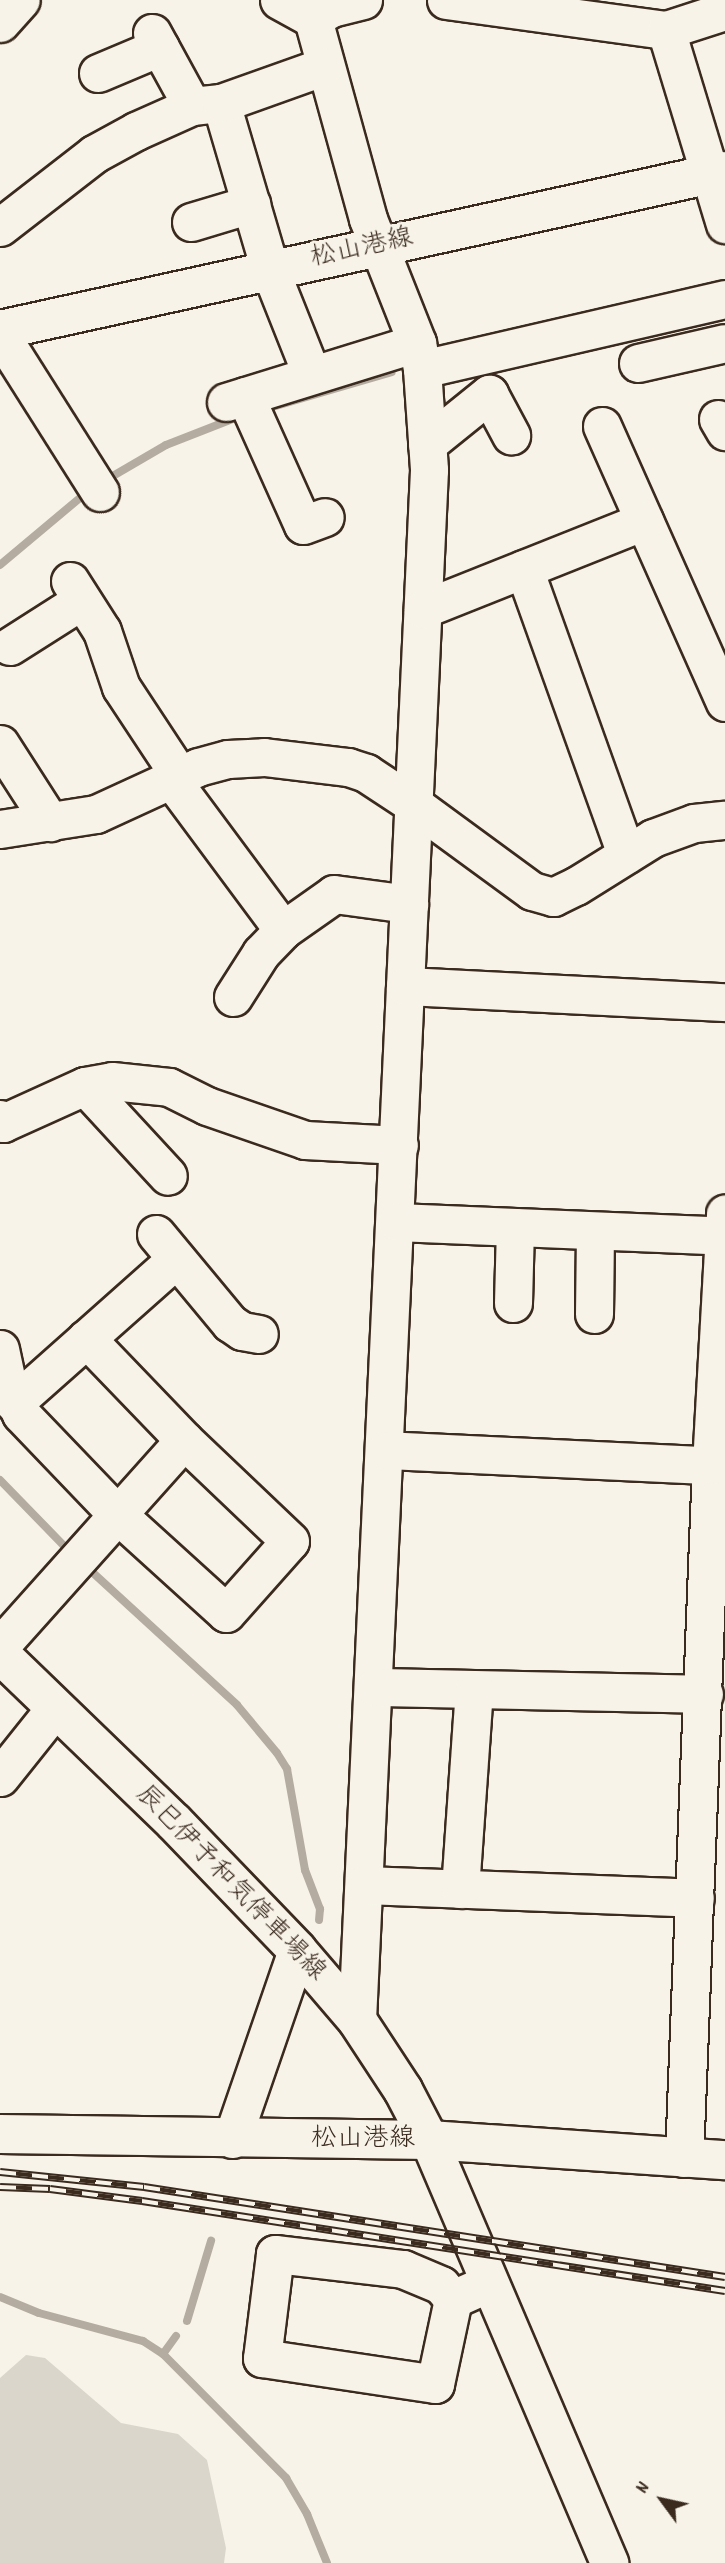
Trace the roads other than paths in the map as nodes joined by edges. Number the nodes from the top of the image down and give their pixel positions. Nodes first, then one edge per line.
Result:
1 (21, 0) edge
2 (279, 0) edge
3 (363, 0) edge
4 (446, 0) edge
5 (725, 11) edge
6 (313, 19) junction
7 (0, 23) edge
8 (666, 30) junction
9 (325, 66) junction
10 (98, 73) dead end
11 (206, 105) junction
12 (717, 172) edge
13 (251, 204) junction
14 (191, 222) dead end
15 (725, 224) edge
16 (0, 227) edge
17 (379, 246) junction
18 (270, 270) junction
19 (725, 299) edge
20 (0, 332) edge
21 (725, 342) edge
22 (420, 356) junction
23 (638, 363) dead end
24 (311, 373) junction
25 (12, 378) edge
26 (602, 426) dead end
27 (512, 435) dead end
28 (428, 444) junction
29 (100, 492) dead end
30 (325, 517) dead end
31 (644, 521) junction
32 (523, 569) junction
33 (423, 609) junction
34 (10, 646) dead end
35 (725, 702) edge
36 (0, 744) edge
37 (175, 777) junction
38 (413, 804) junction
39 (725, 820) edge
40 (50, 822) junction
41 (0, 830) edge
42 (626, 854) junction
43 (409, 904) junction
44 (283, 930) junction
45 (405, 986) junction
46 (233, 997) dead end
47 (725, 1002) edge
48 (85, 1086) junction
49 (0, 1119) edge
50 (399, 1145) junction
51 (168, 1175) dead end
52 (725, 1213) edge
53 (397, 1222) junction
54 (515, 1227) junction
55 (595, 1231) junction
56 (725, 1236) edge
57 (513, 1303) dead end
58 (594, 1314) dead end
59 (259, 1334) dead end
60 (86, 1338) junction
61 (0, 1349) edge
62 (14, 1403) junction
63 (184, 1440) junction
64 (385, 1450) junction
65 (718, 1466) edge
66 (117, 1514) junction
67 (0, 1646) edge
68 (0, 1654) edge
69 (375, 1687) junction
70 (474, 1689) junction
71 (704, 1694) junction
72 (55, 1708) junction
73 (0, 1777) edge
74 (713, 1782) edge
75 (364, 1885) junction
76 (460, 1889) junction
77 (695, 1898) junction
78 (297, 1951) junction
79 (357, 2020) junction
80 (0, 2134) edge
81 (232, 2139) junction
82 (429, 2140) junction
83 (684, 2158) junction
84 (725, 2160) edge
85 (489, 2283) junction
86 (453, 2299) junction
87 (609, 2563) edge

1 - 7 street
2 - 6 street
3 - 6 street
4 - 8 street
5 - 8 street
6 - 9 street
8 - 12 street
9 - 11 street
9 - 17 street
10 - 11 street
11 - 13 street
11 - 16 street
12 - 15 street
12 - 17 main road, 松山港線
13 - 14 street
13 - 18 street
17 - 18 main road, 松山港線
17 - 22 street
18 - 20 main road, 松山港線
18 - 24 street
19 - 22 street
20 - 25 street
21 - 23 street
22 - 24 street
22 - 28 street
24 - 30 street
25 - 29 street
26 - 31 street
27 - 28 street
28 - 33 street
31 - 32 street
31 - 35 street
32 - 33 street
32 - 42 street
33 - 38 street
34 - 37 street
36 - 40 street
37 - 38 street
37 - 40 street
37 - 44 street
38 - 42 street
38 - 43 street
39 - 42 street
40 - 41 street
43 - 44 street
43 - 45 street
44 - 46 street
45 - 47 street
45 - 50 street
48 - 49 street
48 - 50 street
48 - 51 street
50 - 53 street
52 - 56 street
53 - 54 street
53 - 64 street
54 - 55 street
54 - 57 street
55 - 56 street
55 - 58 street
56 - 65 street
59 - 60 street
60 - 62 street
60 - 63 street
61 - 62 street
62 - 66 street
63 - 66 street
63 - 66 street
64 - 65 street
64 - 69 street
65 - 71 street
66 - 67 street
68 - 72 main road, 辰巳伊予和気停車場線
69 - 70 street
69 - 75 street
70 - 71 street
70 - 76 street
71 - 74 street
72 - 73 street
72 - 78 main road, 辰巳伊予和気停車場線
74 - 77 street
75 - 76 street
75 - 79 street
76 - 77 street
77 - 83 street
78 - 79 main road, 辰巳伊予和気停車場線
78 - 81 street
79 - 82 main road, 辰巳伊予和気停車場線
80 - 81 main road, 松山港線
81 - 82 main road, 松山港線
82 - 83 main road, 松山港線
82 - 85 street
83 - 84 main road, 松山港線
85 - 86 street
85 - 87 street
86 - 86 street

